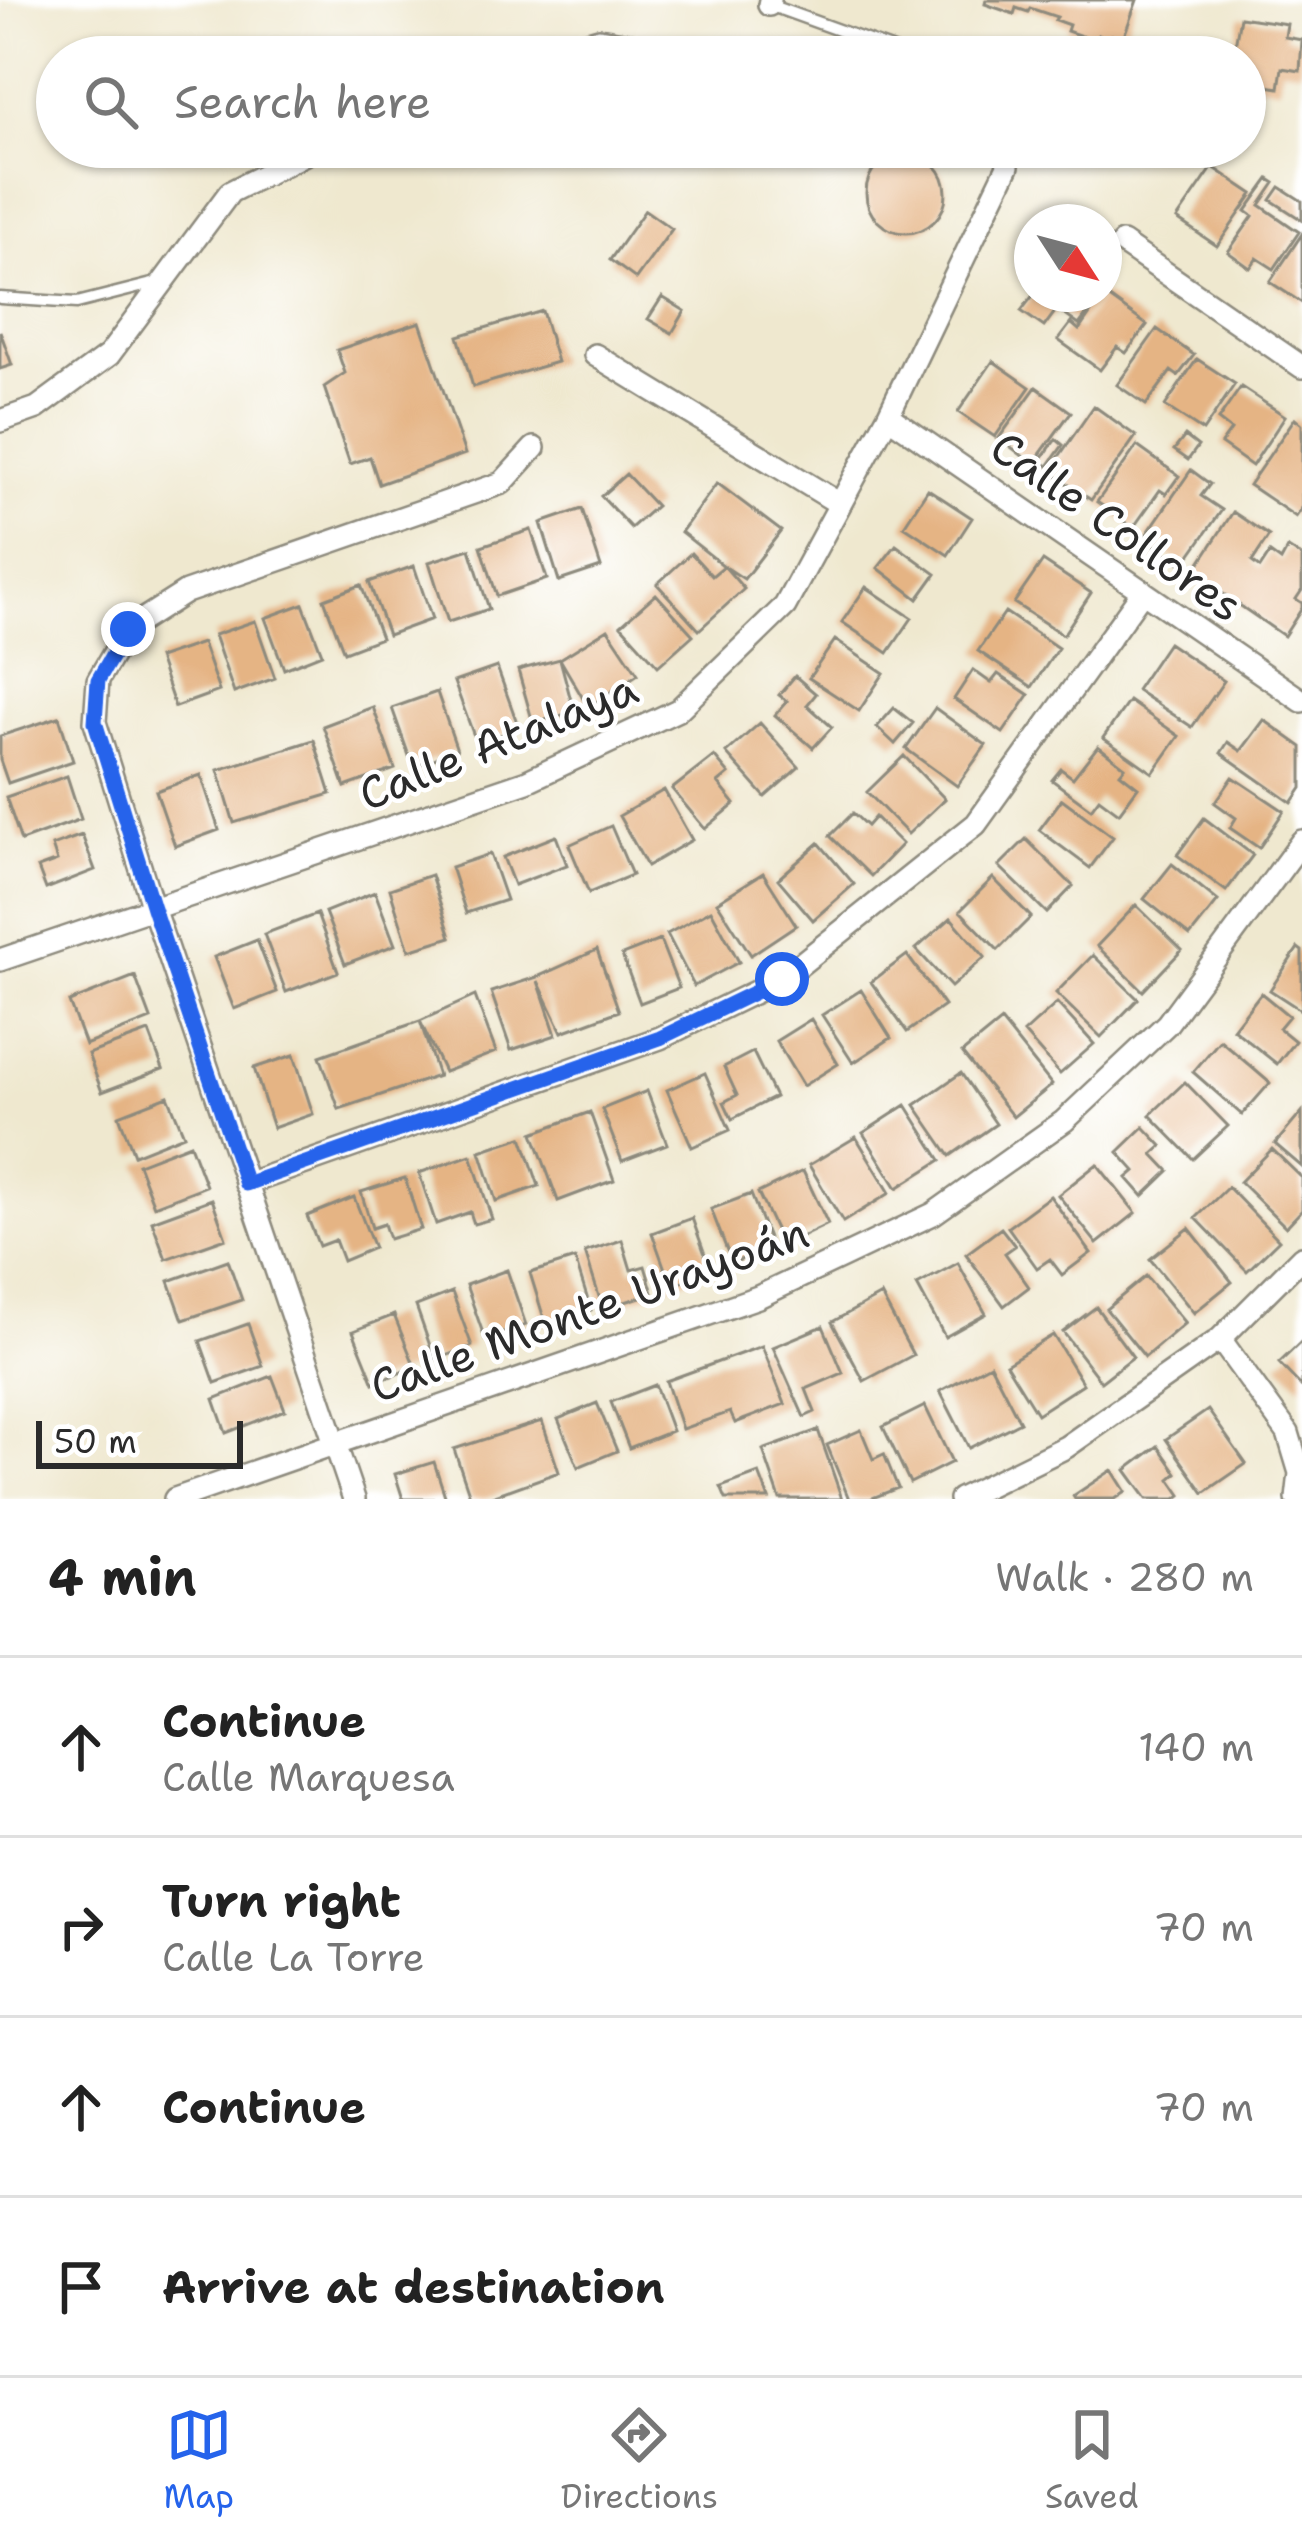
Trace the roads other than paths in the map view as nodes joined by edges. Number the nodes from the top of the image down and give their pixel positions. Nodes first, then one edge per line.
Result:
1 (770, 3) edge
2 (857, 36) edge
3 (277, 168) edge
4 (1007, 168) edge
5 (1122, 243) dead end
6 (163, 281) junction
7 (0, 298) edge
8 (595, 355) dead end
9 (1302, 367) edge
10 (888, 416) junction
11 (0, 421) edge
12 (534, 448) dead end
13 (840, 504) junction
14 (1142, 591) junction
15 (1302, 701) edge
16 (1302, 841) edge
17 (153, 908) junction
18 (0, 960) edge
19 (246, 1184) junction
20 (1302, 1257) edge
21 (1220, 1339) junction
22 (335, 1443) junction
23 (175, 1499) edge
24 (354, 1499) edge
25 (960, 1499) edge
26 (1297, 1499) edge

1 - 2 lane
3 - 6 street
4 - 10 street, Calle Atalaya
5 - 9 street
6 - 7 lane
6 - 11 street
8 - 13 street
10 - 13 street, Calle Atalaya
10 - 14 street, Calle Collores
12 - 17 street
13 - 17 street, Calle Atalaya
14 - 15 street, Calle Collores
14 - 19 street
16 - 22 street, Calle Monte Urayoán
17 - 18 street, Calle Atalaya
17 - 19 street
19 - 22 street
20 - 21 street
21 - 25 street
21 - 26 street
22 - 23 street, Calle Monte Urayoán
22 - 24 street

